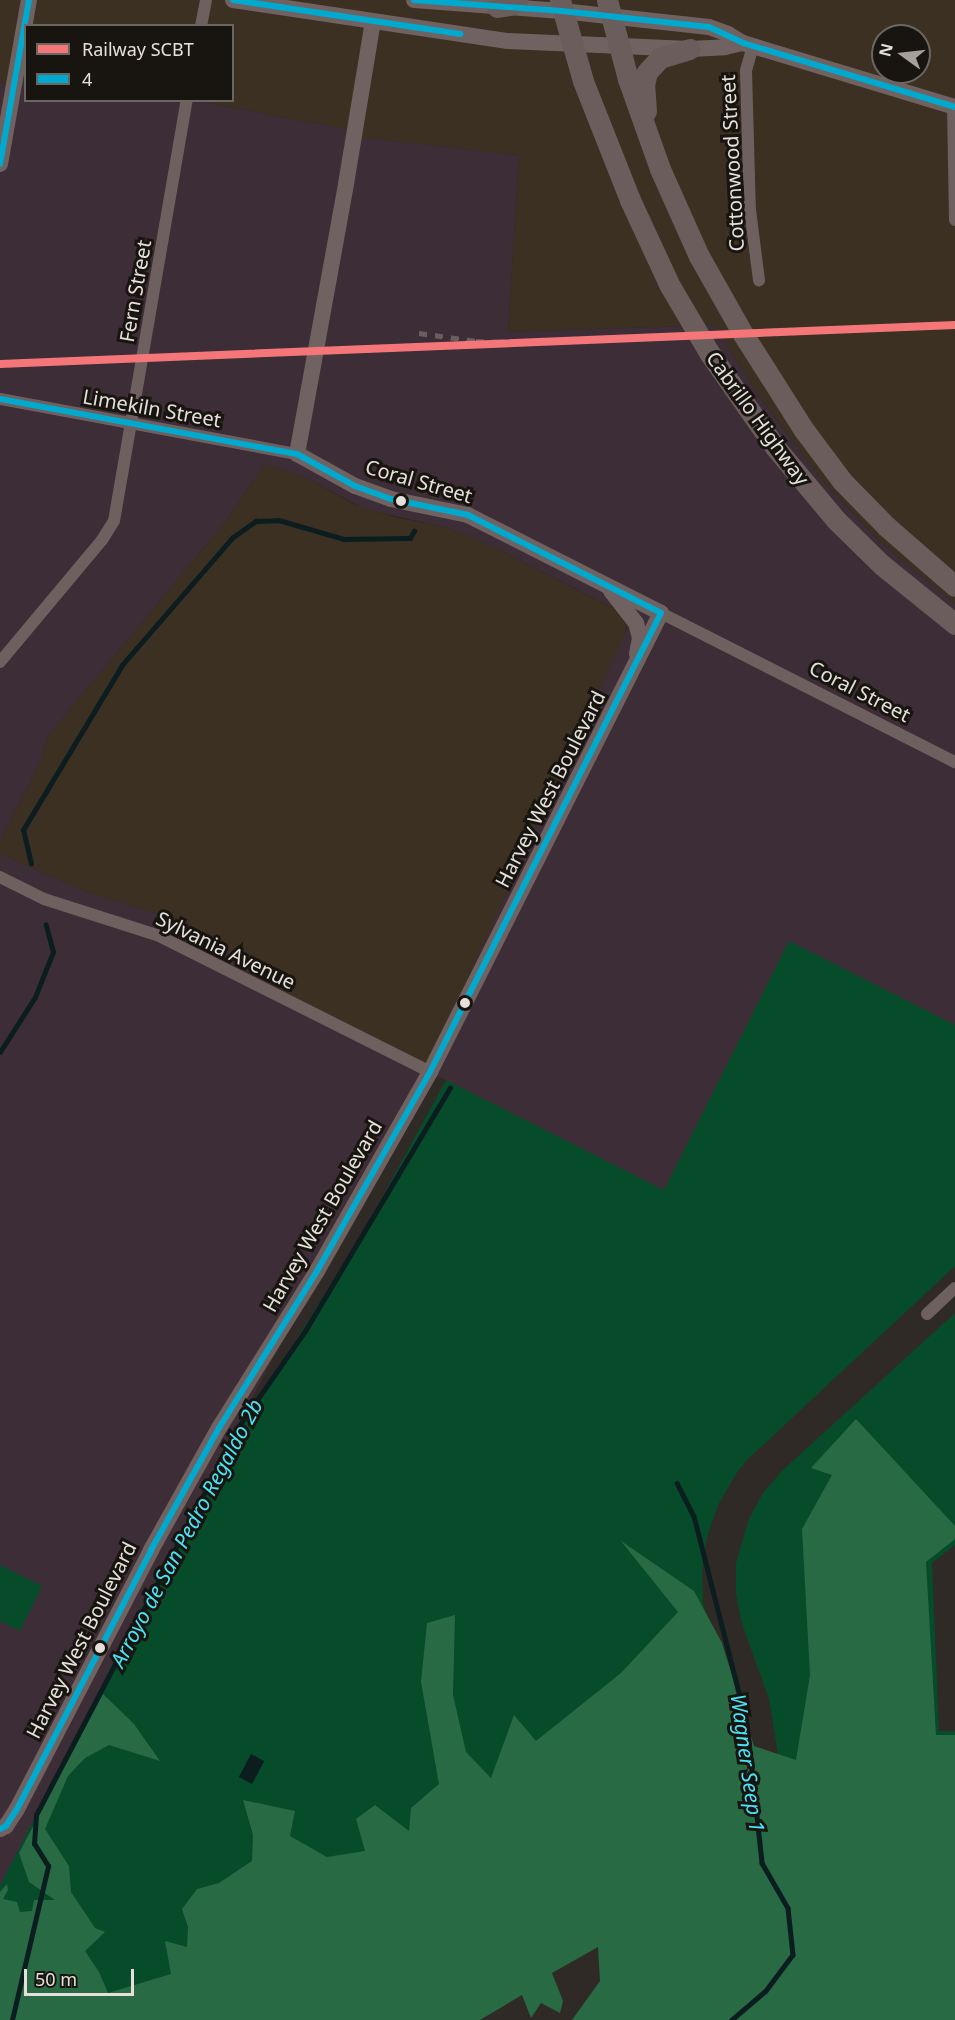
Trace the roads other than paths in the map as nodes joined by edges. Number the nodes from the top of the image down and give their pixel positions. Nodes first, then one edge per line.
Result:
1 (29, 0) edge
2 (206, 0) edge
3 (233, 0) edge
4 (414, 0) edge
5 (517, 0) edge
6 (561, 5) edge
7 (497, 7) junction
8 (608, 8) edge
9 (373, 21) junction
10 (25, 24) edge
11 (201, 24) edge
12 (24, 28) edge
13 (571, 44) junction
14 (618, 45) junction
15 (748, 45) junction
16 (690, 49) junction
17 (187, 102) edge
18 (954, 106) edge
19 (648, 138) junction
20 (0, 164) edge
21 (955, 220) edge
22 (759, 280) dead end
23 (0, 399) edge
24 (132, 425) junction
25 (297, 454) junction
26 (606, 585) junction
27 (955, 586) edge
28 (661, 613) junction
29 (955, 624) edge
30 (0, 662) edge
31 (634, 667) junction
32 (955, 762) edge
33 (0, 877) edge
34 (430, 1072) junction
35 (955, 1288) edge
36 (927, 1314) dead end
37 (0, 1829) edge

1 - 10 street
2 - 11 street
3 - 9 street
4 - 7 street
5 - 7 highway
6 - 7 street
6 - 8 street
6 - 13 highway, Cabrillo Highway
8 - 14 highway, Cabrillo Highway
8 - 15 street
9 - 13 street
9 - 25 street
12 - 20 street
13 - 14 street
13 - 29 highway, Cabrillo Highway
14 - 16 street
14 - 19 highway, Cabrillo Highway
15 - 16 street
15 - 18 street
15 - 22 street, Cottonwood Street
16 - 19 highway
17 - 24 street, Fern Street
18 - 21 street
19 - 27 highway, Cabrillo Highway
23 - 24 street, Limekiln Street
24 - 25 street, Limekiln Street
24 - 30 street, Fern Street
25 - 26 street, Coral Street
26 - 28 street, Coral Street
26 - 31 street
28 - 31 street, Harvey West Boulevard
28 - 32 street, Coral Street
31 - 34 street, Harvey West Boulevard
33 - 34 street, Sylvania Avenue
34 - 37 street, Harvey West Boulevard
35 - 36 street

